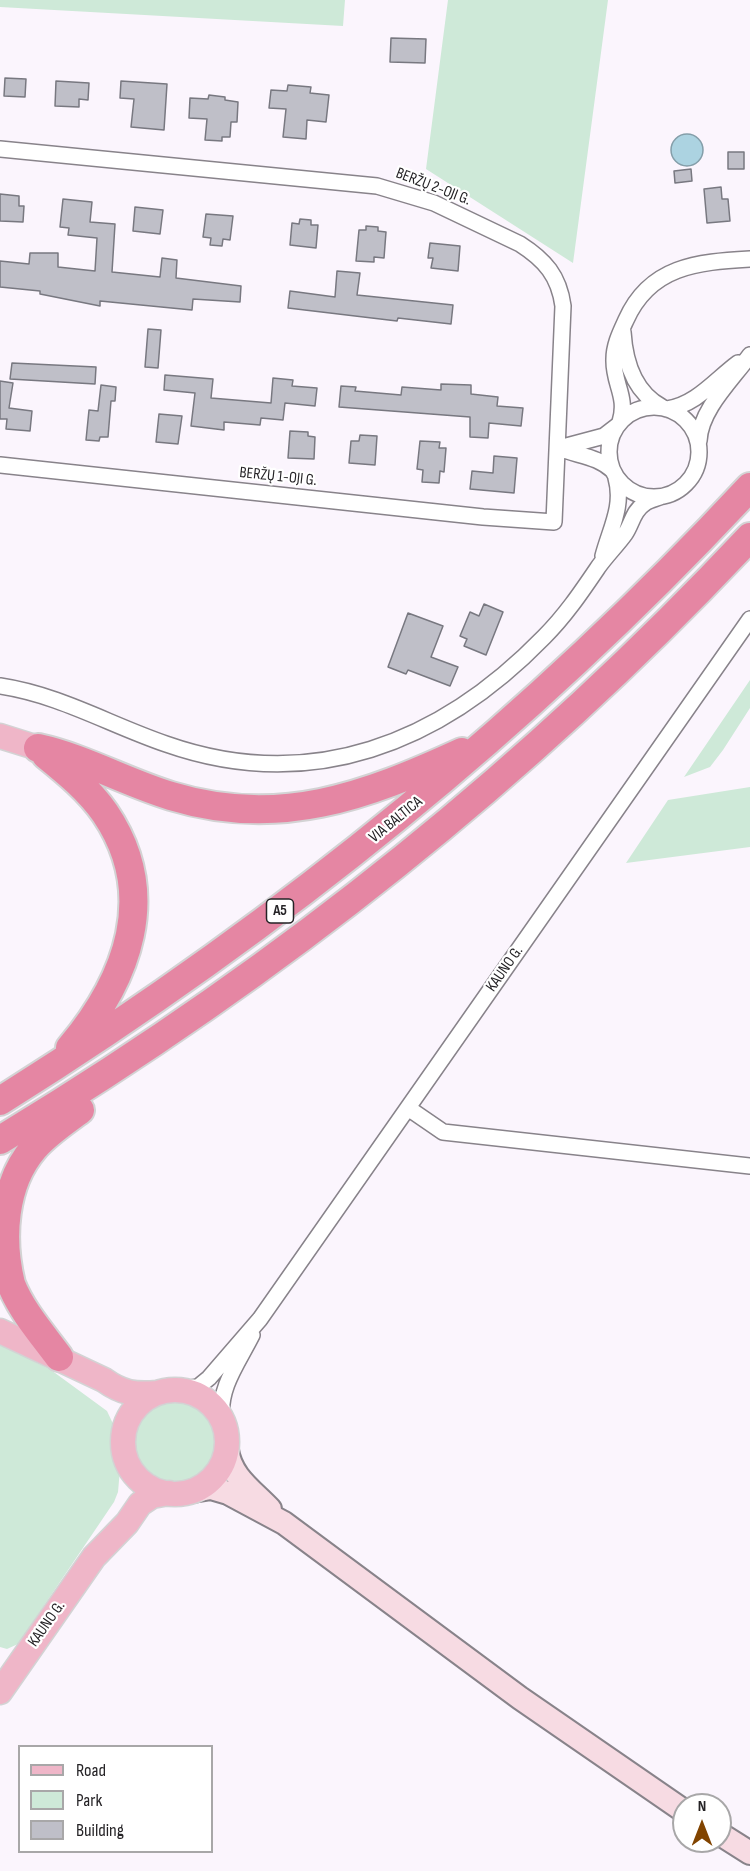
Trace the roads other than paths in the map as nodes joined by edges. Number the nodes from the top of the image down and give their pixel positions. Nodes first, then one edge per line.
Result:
1 (0, 149) edge
2 (750, 259) edge
3 (623, 325) junction
4 (750, 354) edge
5 (665, 408) junction
6 (618, 424) junction
7 (699, 444) junction
8 (559, 448) junction
9 (0, 465) edge
10 (614, 473) junction
11 (750, 487) edge
12 (660, 496) junction
13 (554, 522) joint
14 (750, 537) edge
15 (600, 564) junction
16 (750, 619) edge
17 (0, 686) edge
18 (0, 736) edge
19 (493, 738) junction
20 (38, 747) junction
21 (228, 991) junction
22 (53, 1067) junction
23 (0, 1101) edge
24 (408, 1108) junction
25 (0, 1140) edge
26 (750, 1166) edge
27 (260, 1319) junction
28 (0, 1331) edge
29 (59, 1357) junction
30 (168, 1392) junction
31 (222, 1420) junction
32 (123, 1437) junction
33 (227, 1450) junction
34 (127, 1462) junction
35 (193, 1491) junction
36 (169, 1493) junction
37 (284, 1523) junction
38 (94, 1557) junction
39 (0, 1692) edge
40 (672, 1803) edge
41 (732, 1842) edge
42 (750, 1853) edge

1 - 8 street, BERŽŲ 2-OJI G.
2 - 3 street
3 - 5 street
3 - 6 street
4 - 5 street
4 - 7 street
5 - 6 street
5 - 7 street
6 - 8 street
6 - 10 street
7 - 12 street
8 - 10 street
8 - 13 street, BERŽŲ 2-OJI G.
9 - 13 street, BERŽŲ 1-OJI G.
10 - 12 street
10 - 15 street
11 - 19 highway, VIA BALTICA / A5
12 - 15 street
14 - 21 highway, VIA BALTICA / A5
15 - 17 street
16 - 24 street, KAUNO G.
18 - 20 main road
19 - 20 highway
19 - 22 highway, VIA BALTICA / A5
20 - 22 highway
21 - 25 highway, VIA BALTICA / A5
21 - 29 highway
22 - 23 highway, VIA BALTICA / A5
24 - 26 street
24 - 27 street, KAUNO G.
27 - 30 street, KAUNO G.
27 - 31 street, KAUNO G.
28 - 29 main road
29 - 30 main road
29 - 32 main road
30 - 31 main road
30 - 32 main road
31 - 33 main road
32 - 34 main road
33 - 35 main road
33 - 37 main road
34 - 36 main road
34 - 38 main road, KAUNO G.
35 - 36 main road
35 - 37 main road
36 - 38 main road, KAUNO G.
37 - 40 main road
38 - 39 main road, KAUNO G.
41 - 42 main road

